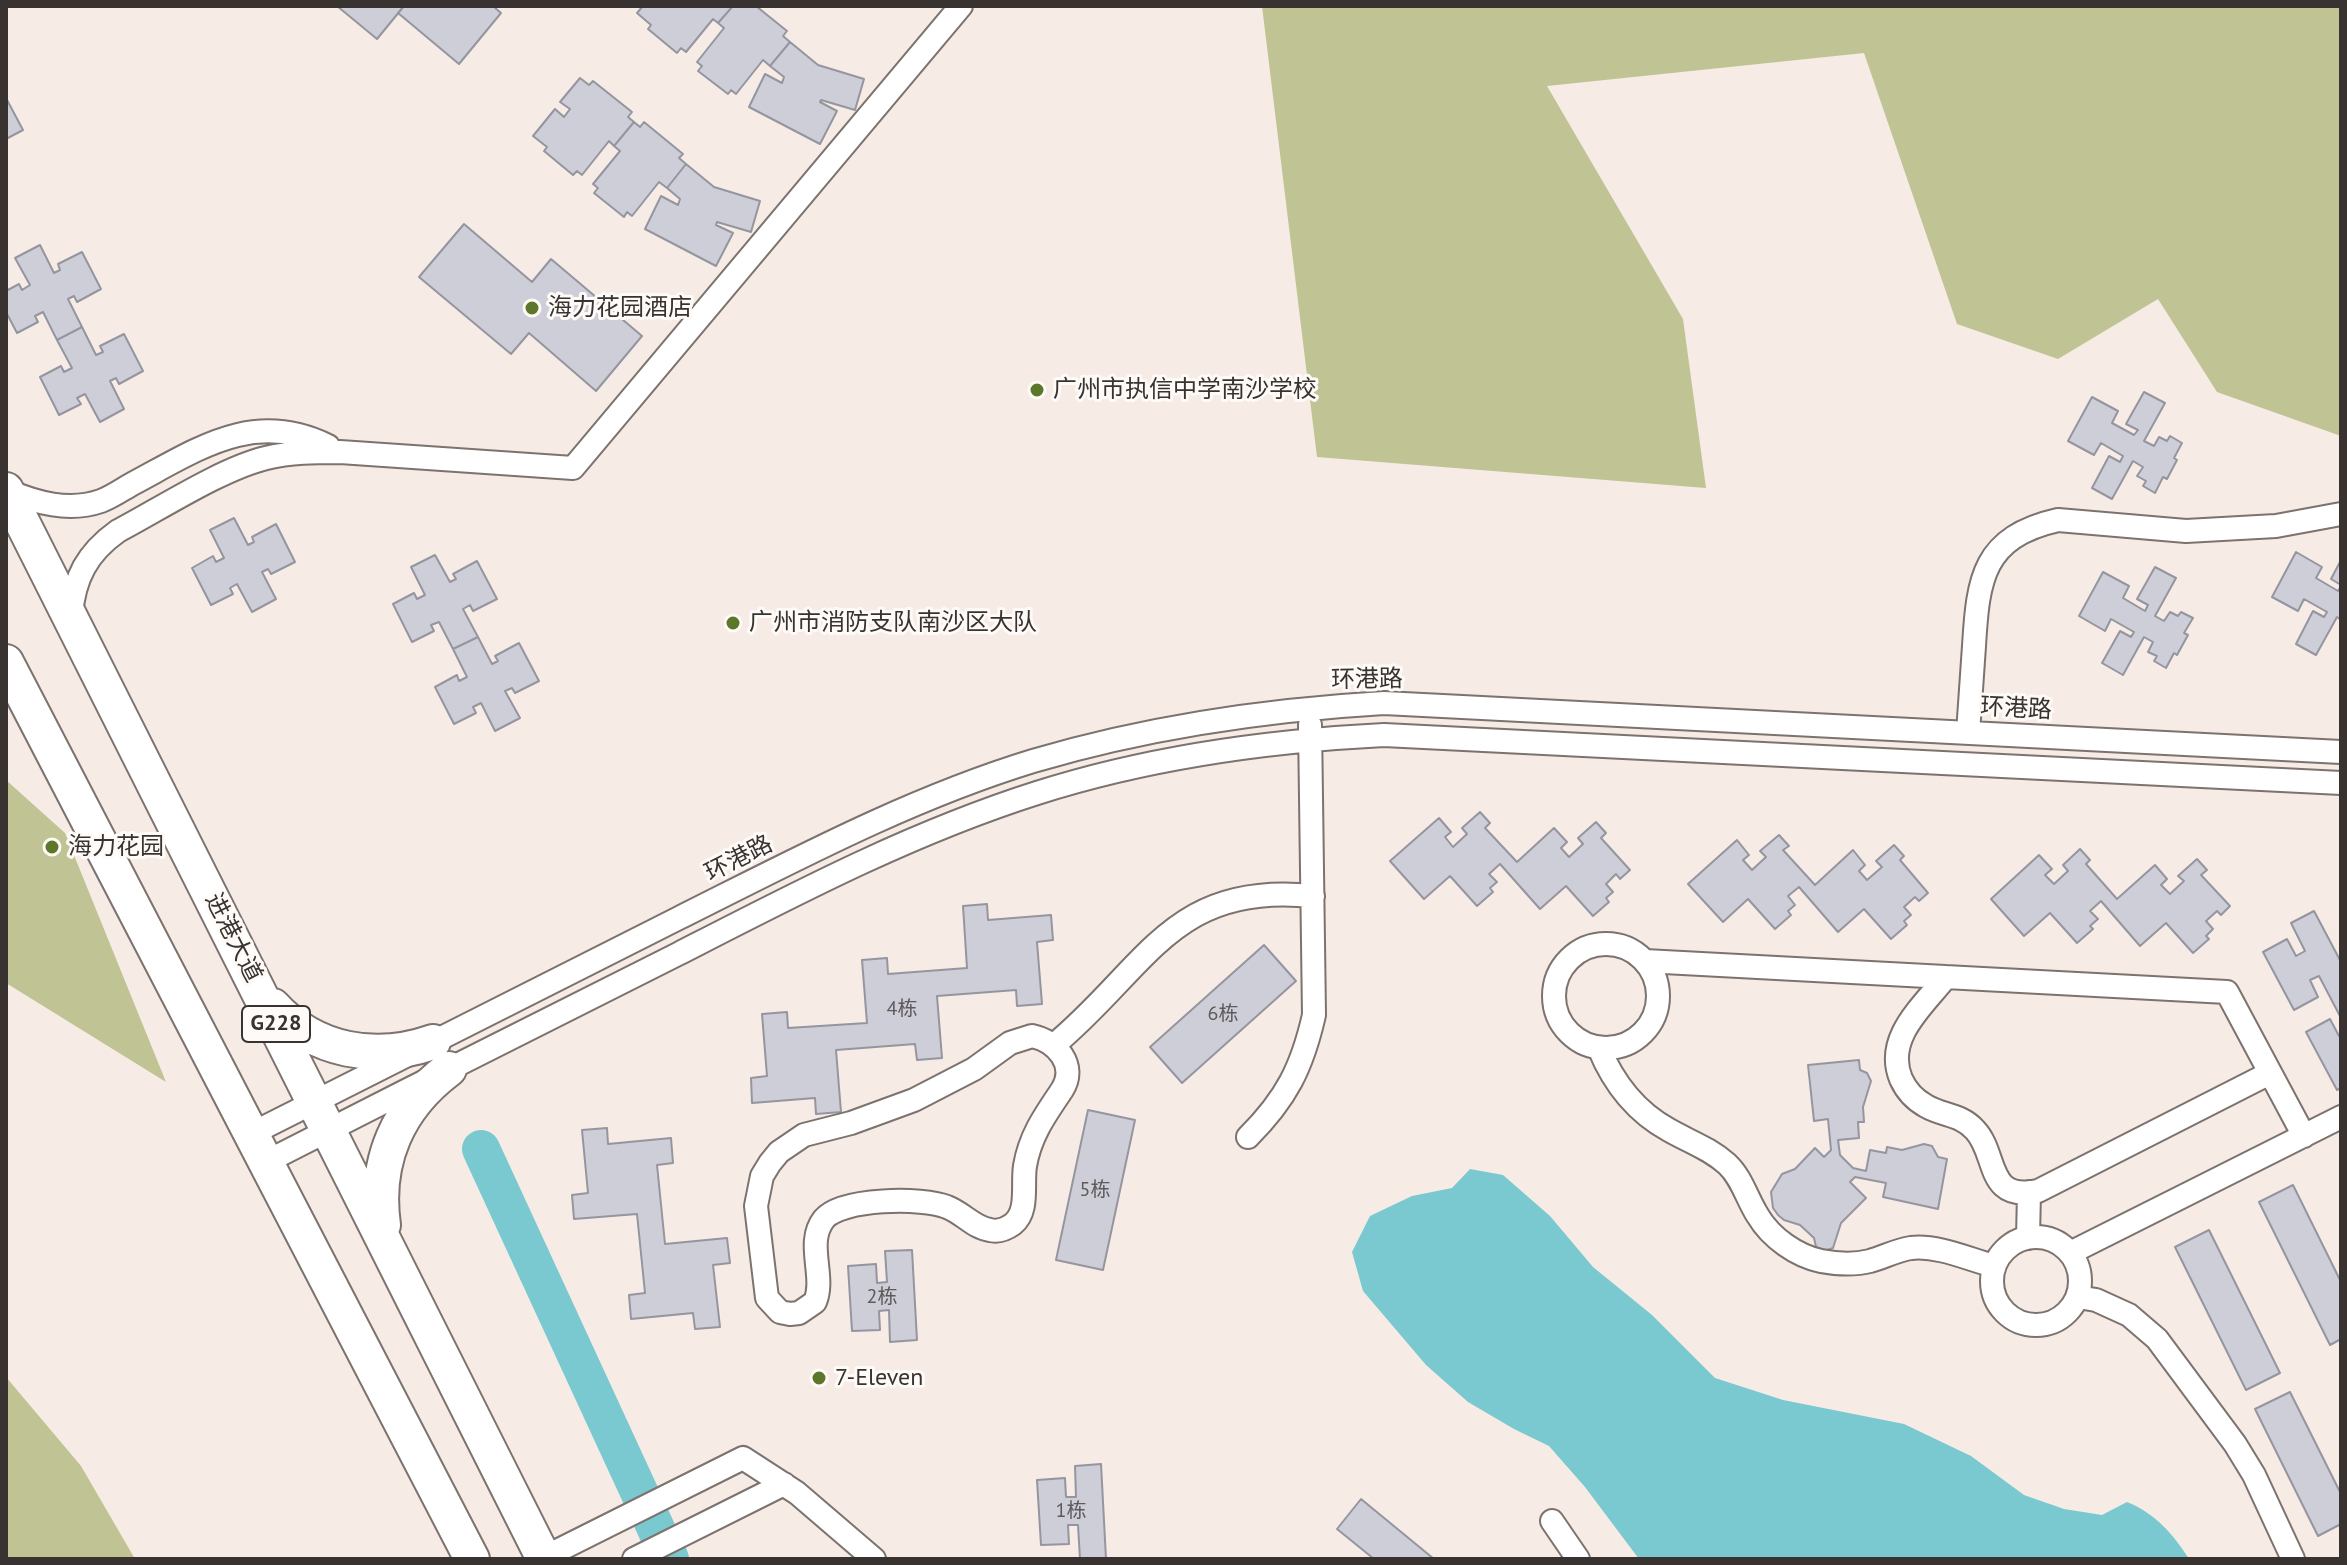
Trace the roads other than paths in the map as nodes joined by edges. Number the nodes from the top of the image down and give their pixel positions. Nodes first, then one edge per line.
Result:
1 (961, 6) edge
2 (340, 452) junction
3 (6, 490) edge
4 (2341, 514) edge
5 (71, 615) junction
6 (6, 662) edge
7 (1310, 708) junction
8 (1968, 733) junction
9 (1311, 739) junction
10 (2341, 752) edge
11 (2341, 783) edge
12 (1313, 896) junction
13 (1645, 961) junction
14 (1946, 977) junction
15 (253, 979) junction
16 (1054, 1045) junction
17 (1599, 1048) junction
18 (454, 1049) junction
19 (2270, 1073) junction
20 (322, 1116) junction
21 (2341, 1117) edge
22 (2304, 1136) junction
23 (1248, 1137) dead end
24 (258, 1148) junction
25 (2029, 1192) junction
26 (2028, 1238) junction
27 (2070, 1253) junction
28 (396, 1263) junction
29 (1994, 1266) junction
30 (2078, 1297) junction
31 (784, 1484) junction
32 (1552, 1521) dead end
33 (544, 1558) edge
34 (472, 1559) edge
35 (634, 1559) edge
36 (874, 1559) edge
37 (1578, 1559) edge
38 (2293, 1559) edge

1 - 2 street
2 - 3 street
2 - 5 street
3 - 5 highway, 进港大道 / G228
4 - 8 street
5 - 15 highway, 进港大道 / G228
6 - 24 highway, G228
7 - 8 street, 环港路
7 - 9 street
7 - 18 street, 环港路
8 - 10 street, 环港路
9 - 11 street, 环港路
9 - 12 street
9 - 18 street, 环港路
12 - 16 street
12 - 23 street
13 - 14 street
13 - 17 street
13 - 17 street
14 - 19 street
14 - 25 street
15 - 18 highway
15 - 20 highway, 进港大道 / G228
16 - 16 street
17 - 29 street
18 - 20 street, 环港路
18 - 20 street, 环港路
18 - 28 highway
19 - 22 street
19 - 25 street
20 - 24 street, 环港路
20 - 24 street, 环港路
20 - 28 highway, 进港大道 / G228
21 - 22 street
22 - 27 street
24 - 34 highway, G228
25 - 26 street
26 - 27 street
26 - 29 street
27 - 30 street
28 - 33 highway, 进港大道 / G228
29 - 30 street
30 - 38 street
31 - 33 street
31 - 35 street
31 - 36 street
32 - 37 street

